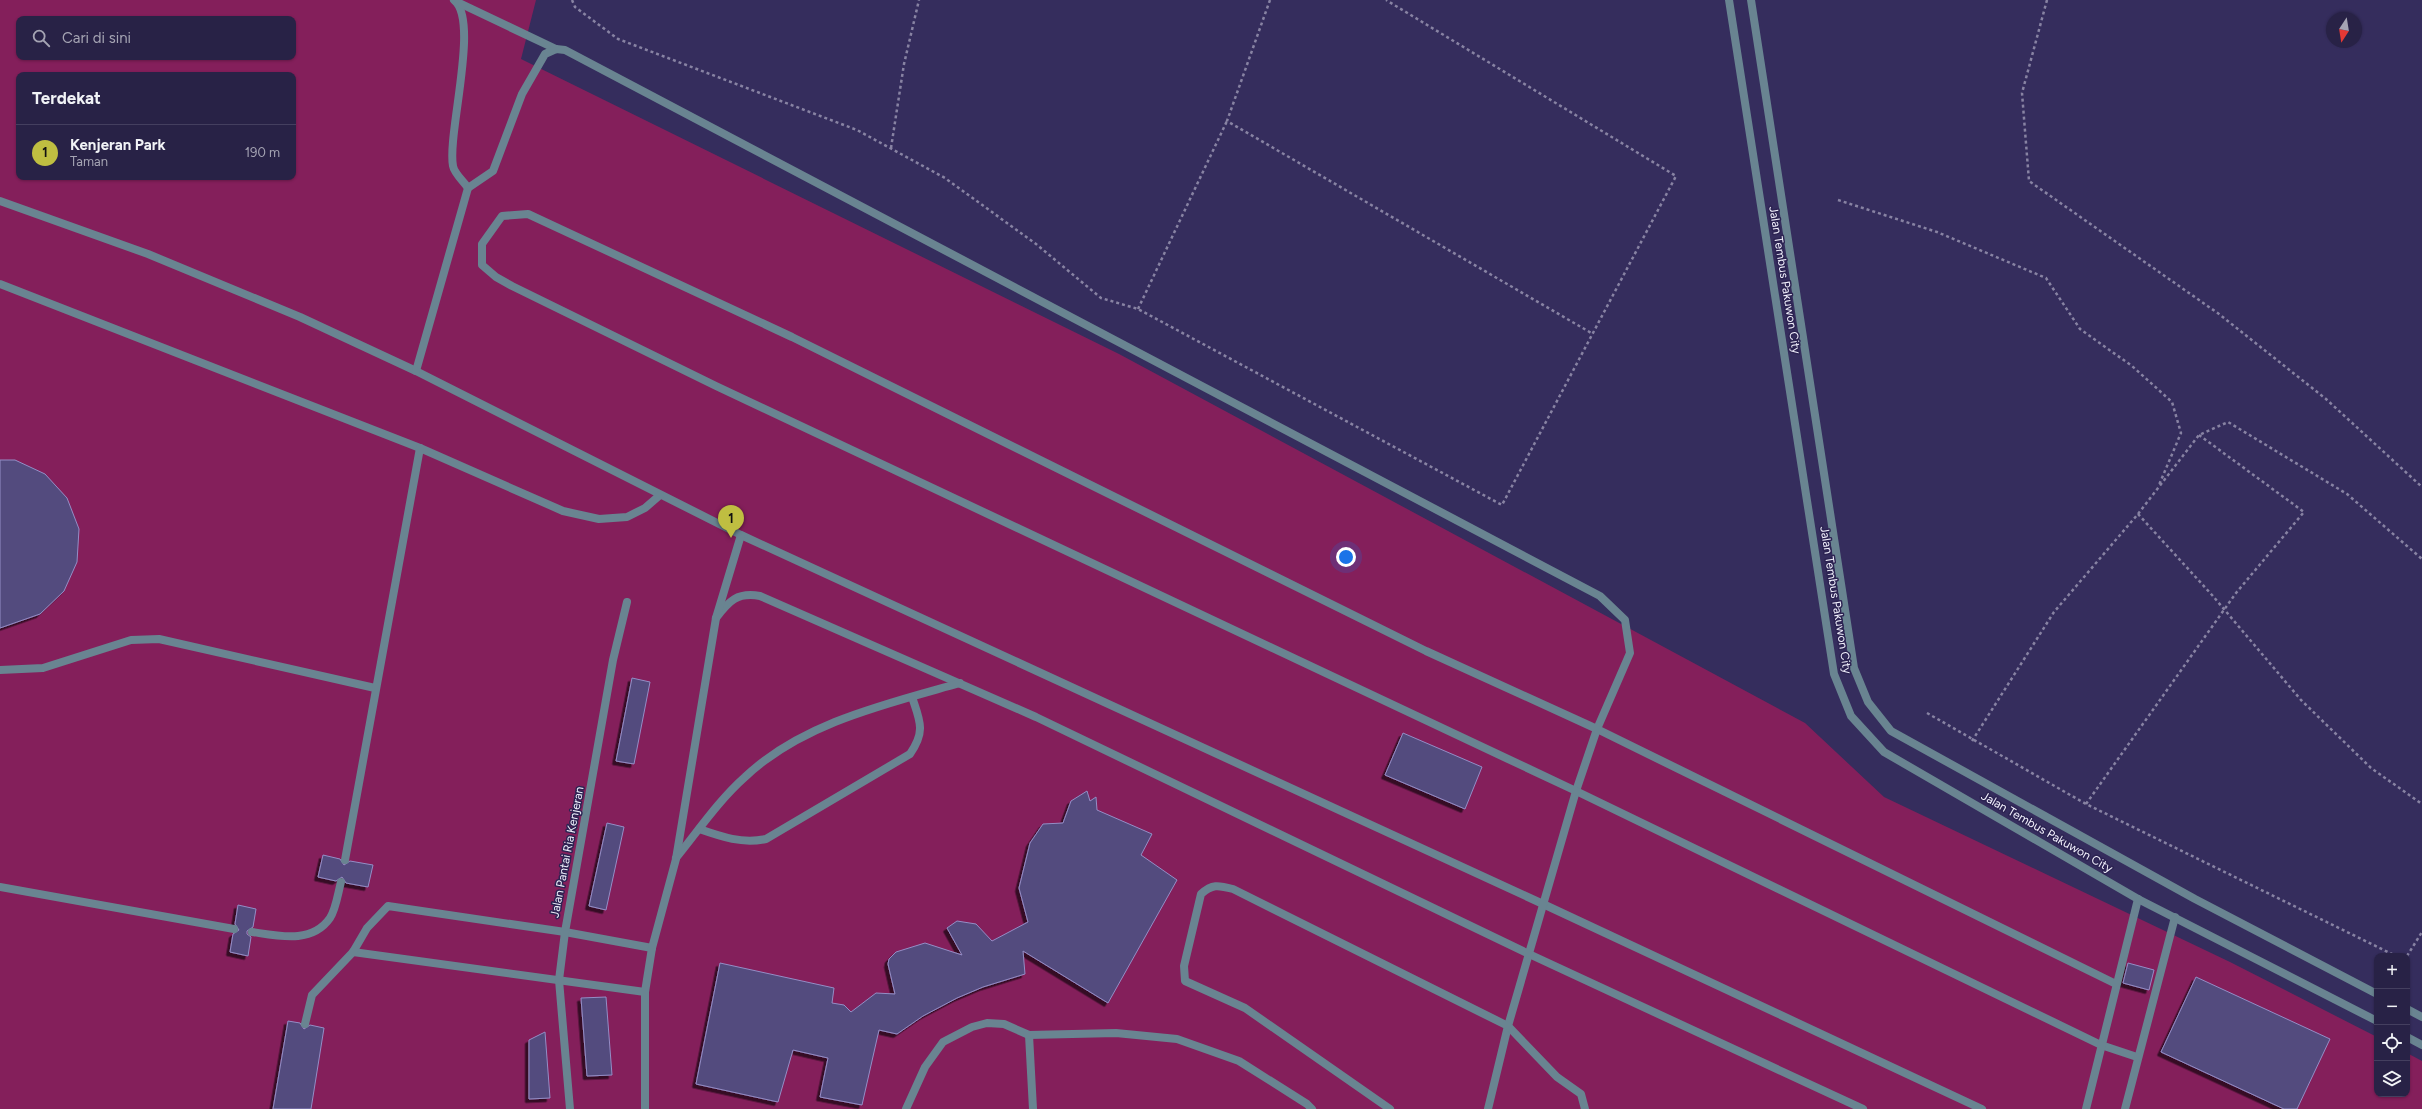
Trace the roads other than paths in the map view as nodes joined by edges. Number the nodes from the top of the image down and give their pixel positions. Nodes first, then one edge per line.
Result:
1 (1729, 0) edge
2 (1751, 0) edge
3 (455, 1) edge
4 (556, 50) junction
5 (468, 188) junction
6 (0, 201) edge
7 (0, 284) edge
8 (416, 371) junction
9 (420, 448) junction
10 (660, 496) junction
11 (741, 535) junction
12 (627, 602) dead end
13 (716, 618) junction
14 (0, 670) edge
15 (960, 683) junction
16 (375, 688) junction
17 (912, 697) junction
18 (1597, 729) junction
19 (1576, 790) junction
20 (699, 829) junction
21 (676, 859) junction
22 (345, 860) dead end
23 (341, 882) dead end
24 (0, 887) edge
25 (2138, 899) junction
26 (1543, 904) junction
27 (2175, 917) junction
28 (234, 929) dead end
29 (252, 932) dead end
30 (565, 932) junction
31 (652, 948) junction
32 (353, 952) junction
33 (1529, 954) junction
34 (559, 980) junction
35 (2116, 984) junction
36 (645, 992) junction
37 (2374, 992) edge
38 (2410, 1011) edge
39 (2422, 1017) edge
40 (2374, 1019) edge
41 (305, 1024) dead end
42 (1508, 1026) junction
43 (1029, 1035) junction
44 (2410, 1039) edge
45 (2101, 1045) junction
46 (2422, 1045) edge
47 (2137, 1057) junction
48 (570, 1109) edge
49 (645, 1109) edge
50 (906, 1109) edge
51 (1033, 1109) edge
52 (1312, 1109) edge
53 (1390, 1109) edge
54 (1488, 1109) edge
55 (1585, 1109) edge
56 (1863, 1109) edge
57 (1982, 1109) edge
58 (2086, 1109) edge
59 (2125, 1109) edge

1 - 25 street, Jalan Tembus Pakuwon City
2 - 37 street, Jalan Tembus Pakuwon City
3 - 4 street
3 - 5 street
4 - 5 street
4 - 18 street
5 - 8 street
6 - 8 street
7 - 9 street
8 - 10 street
9 - 10 street
9 - 16 street
10 - 11 street
11 - 13 street
11 - 26 street
12 - 30 street, Jalan Pantai Ria Kenjeran
13 - 15 street
13 - 21 street
14 - 16 street
15 - 17 street
15 - 33 street
16 - 22 street
17 - 20 street
17 - 20 street
18 - 19 street
18 - 19 street
18 - 35 street
19 - 26 street
19 - 45 street
20 - 21 street
21 - 31 street
23 - 29 street
24 - 28 street
25 - 27 street, Jalan Tembus Pakuwon City
25 - 35 street
26 - 33 street
26 - 57 street
27 - 40 street, Jalan Tembus Pakuwon City
27 - 47 street
30 - 31 street
30 - 32 street
30 - 34 street, Jalan Pantai Ria Kenjeran
31 - 36 street
32 - 34 street
32 - 41 street
33 - 42 street
33 - 56 street
34 - 36 street
34 - 48 street, Jalan Pantai Ria Kenjeran
35 - 45 street
36 - 49 street
38 - 39 street
42 - 53 street
42 - 54 street
42 - 55 street
43 - 50 street
43 - 51 street
43 - 52 street
44 - 46 street
45 - 47 street
45 - 58 street
47 - 59 street

